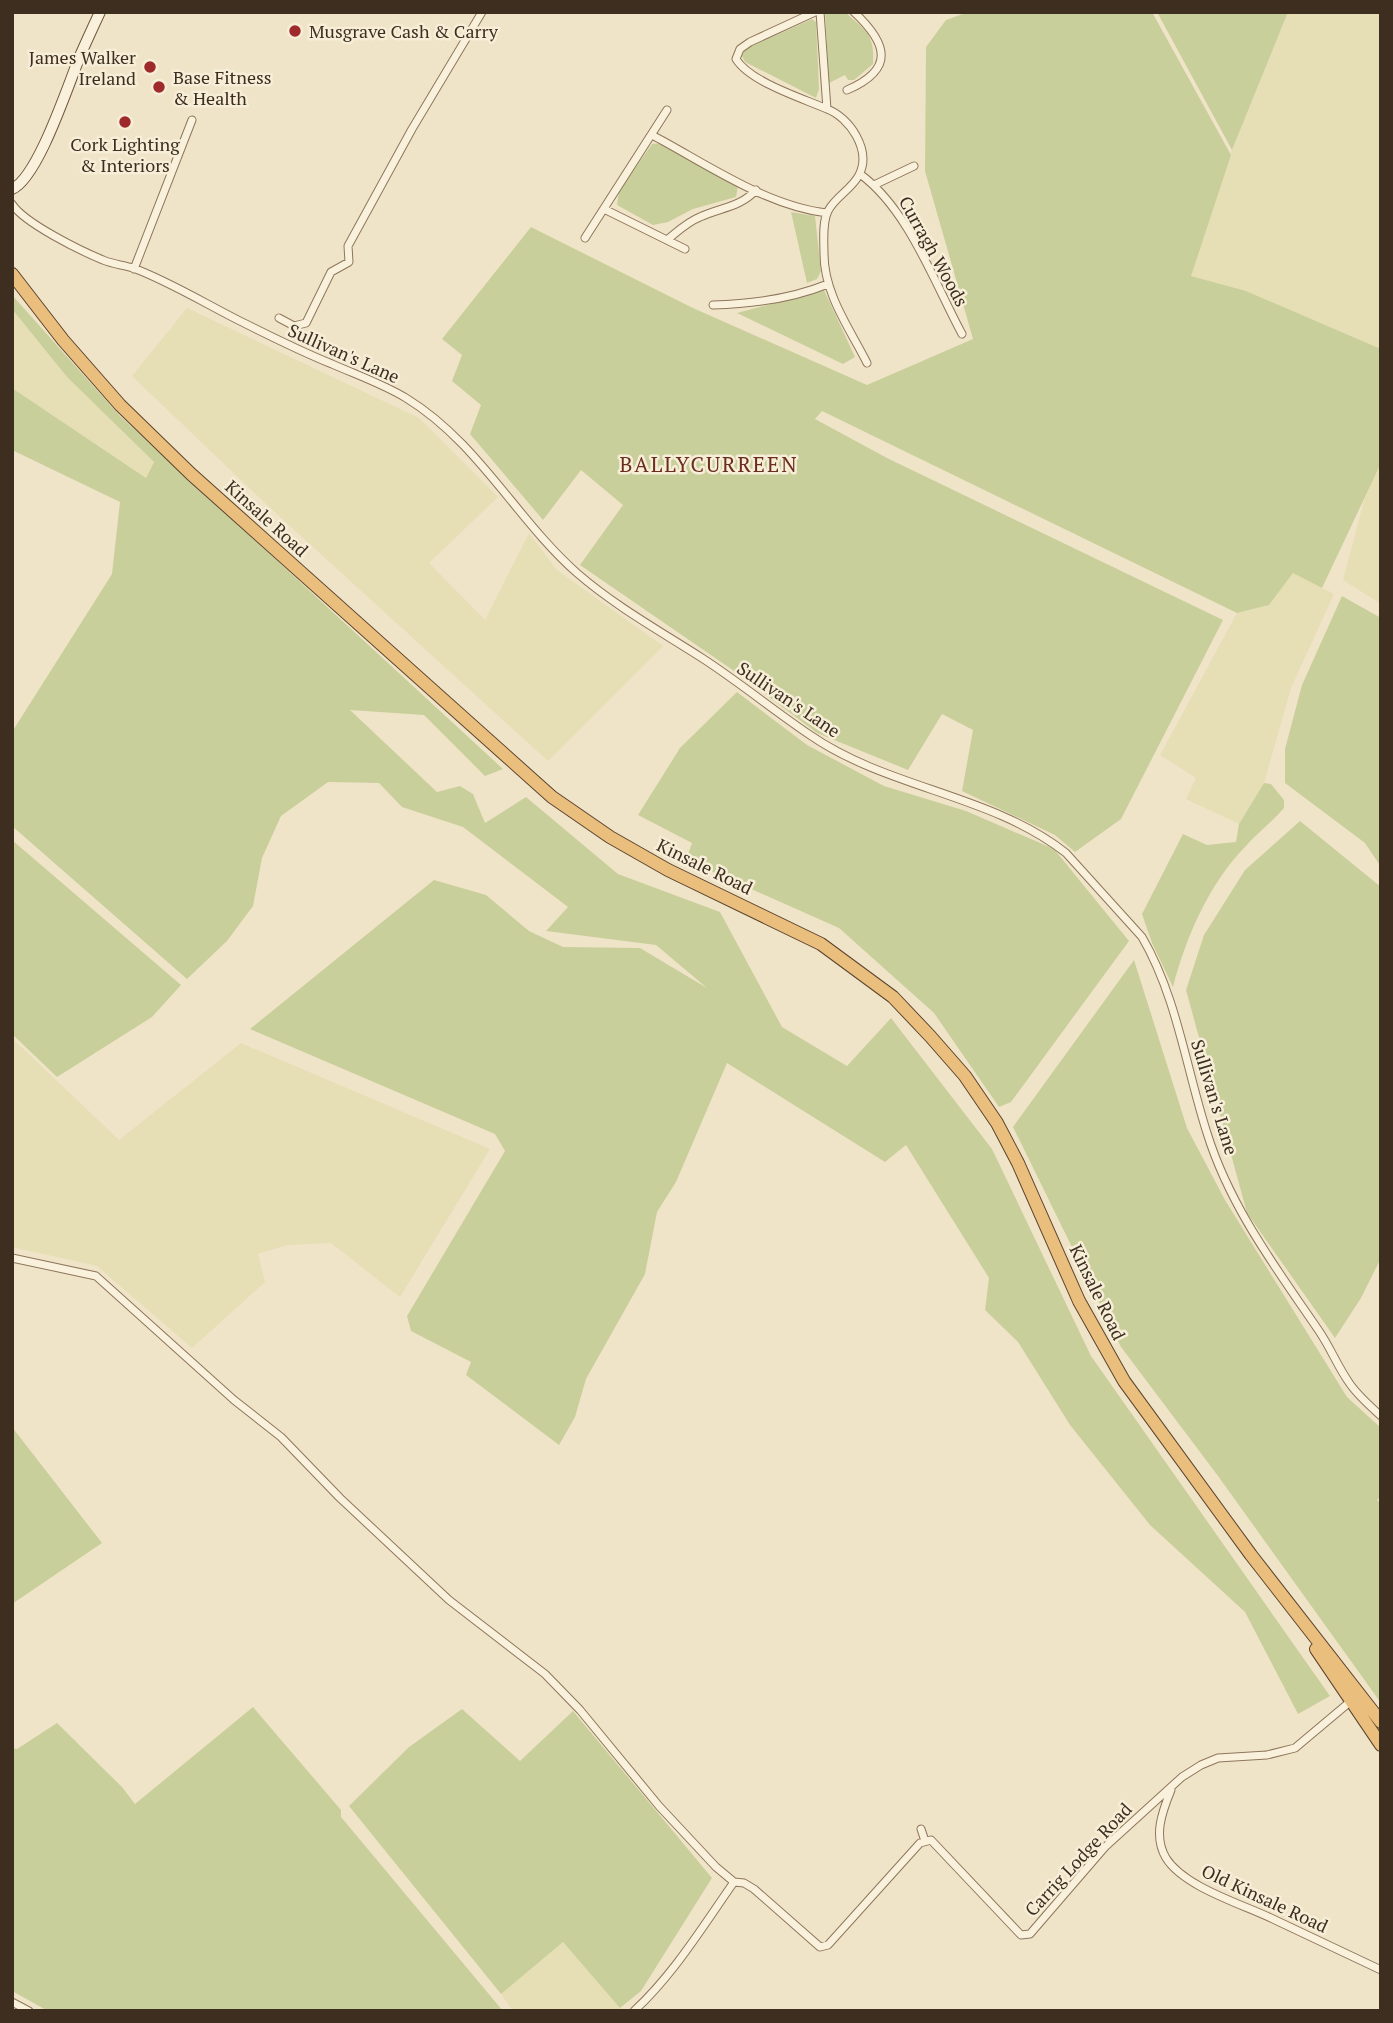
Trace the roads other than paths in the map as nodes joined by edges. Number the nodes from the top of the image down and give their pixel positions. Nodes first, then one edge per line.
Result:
1 (100, 12) edge
2 (482, 12) edge
3 (814, 12) edge
4 (820, 12) edge
5 (854, 12) edge
6 (847, 90) dead end
7 (827, 109) junction
8 (667, 110) dead end
9 (192, 120) dead end
10 (652, 135) junction
11 (914, 166) dead end
12 (860, 174) junction
13 (874, 185) junction
14 (12, 189) edge
15 (756, 190) junction
16 (12, 204) edge
17 (604, 209) junction
18 (827, 213) junction
19 (585, 237) dead end
20 (667, 240) junction
21 (685, 249) dead end
22 (134, 269) junction
23 (12, 274) edge
24 (828, 284) junction
25 (713, 305) dead end
26 (279, 318) dead end
27 (962, 334) dead end
28 (867, 363) dead end
29 (12, 1258) edge
30 (1381, 1416) edge
31 (1267, 1576) junction
32 (1351, 1701) junction
33 (1381, 1722) edge
34 (1381, 1745) edge
35 (1172, 1787) junction
36 (921, 1829) dead end
37 (925, 1841) junction
38 (734, 1882) junction
39 (1381, 1970) edge
40 (12, 2002) edge
41 (29, 2011) edge
42 (634, 2011) edge

1 - 14 main road
2 - 26 street
3 - 7 street
4 - 7 street
5 - 6 street
7 - 12 street
8 - 10 street
9 - 22 street
10 - 15 street
10 - 17 street
11 - 13 street, Curragh Woods
12 - 13 street, Curragh Woods
12 - 18 street
13 - 27 street, Curragh Woods
15 - 18 street
15 - 20 street
16 - 22 street, Sullivan's Lane
17 - 19 street
17 - 20 street
18 - 24 street
20 - 21 street
22 - 30 street, Sullivan's Lane
23 - 31 highway, Kinsale Road
24 - 25 street
24 - 28 street
29 - 38 street
31 - 32 highway, Kinsale Road
31 - 33 highway, Kinsale Road
32 - 34 highway, Kinsale Road
32 - 35 street
35 - 37 street, Carrig Lodge Road
35 - 39 street, Old Kinsale Road
36 - 37 street
37 - 38 street
38 - 42 street
40 - 41 street

